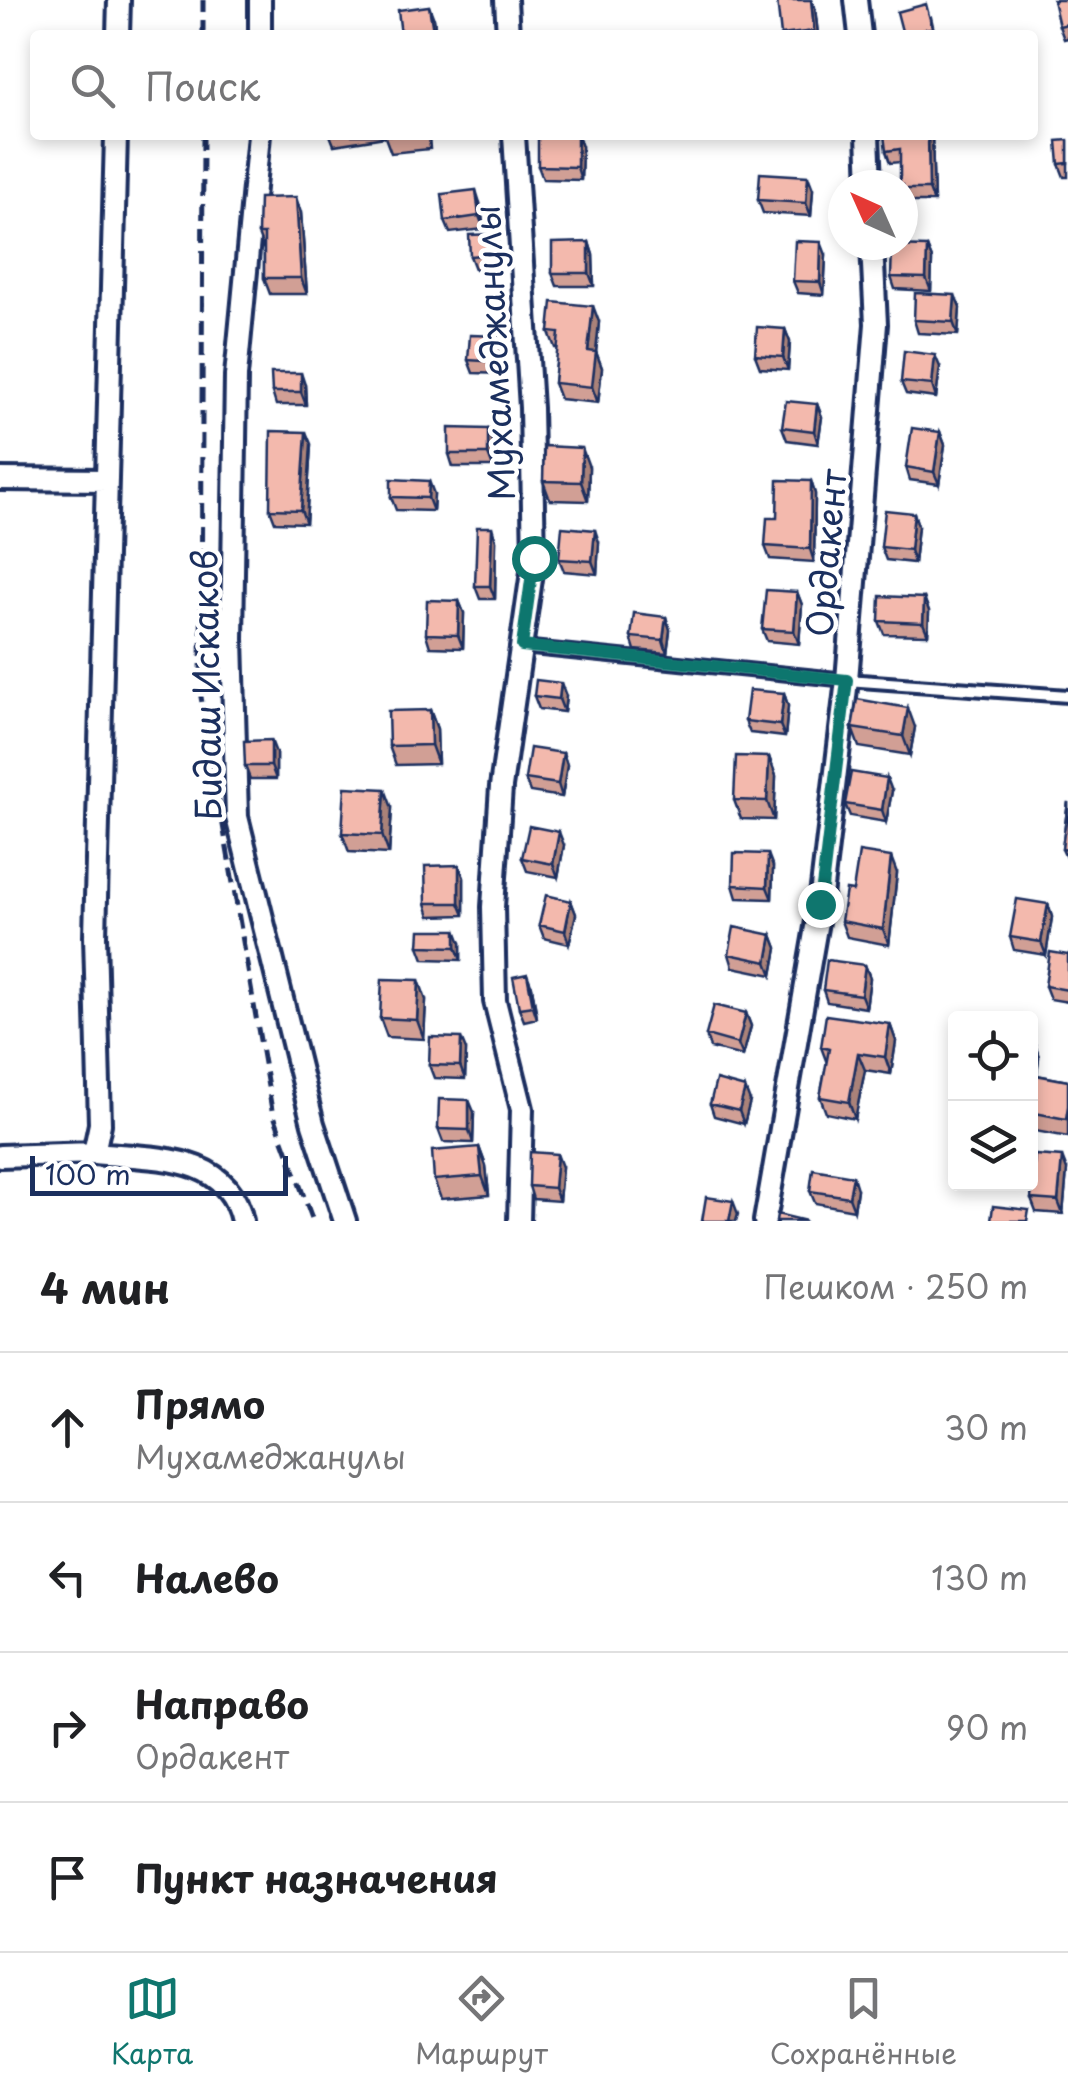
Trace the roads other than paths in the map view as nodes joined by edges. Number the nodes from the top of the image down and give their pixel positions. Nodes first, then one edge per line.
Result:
1 (119, 0) edge
2 (260, 0) edge
3 (506, 0) edge
4 (856, 0) edge
5 (118, 30) edge
6 (260, 30) edge
7 (508, 30) edge
8 (859, 30) edge
9 (116, 140) edge
10 (259, 140) edge
11 (514, 140) edge
12 (868, 140) edge
13 (869, 170) edge
14 (873, 260) edge
15 (0, 479) edge
16 (107, 480) junction
17 (522, 646) junction
18 (847, 680) junction
19 (1068, 696) edge
20 (94, 1153) junction
21 (0, 1156) edge
22 (242, 1221) edge
23 (346, 1221) edge
24 (520, 1221) edge
25 (766, 1221) edge

1 - 5 street
2 - 6 street
3 - 7 street
4 - 8 street
9 - 16 street
10 - 23 street, Бидаш Искаков
11 - 17 street, Мухамеджанулы
12 - 13 street
14 - 18 street, Ордакент
15 - 16 street
16 - 20 street
17 - 18 lane
17 - 24 street, Мухамеджанулы
18 - 19 lane
18 - 25 street, Ордакент
20 - 21 street
20 - 22 street

